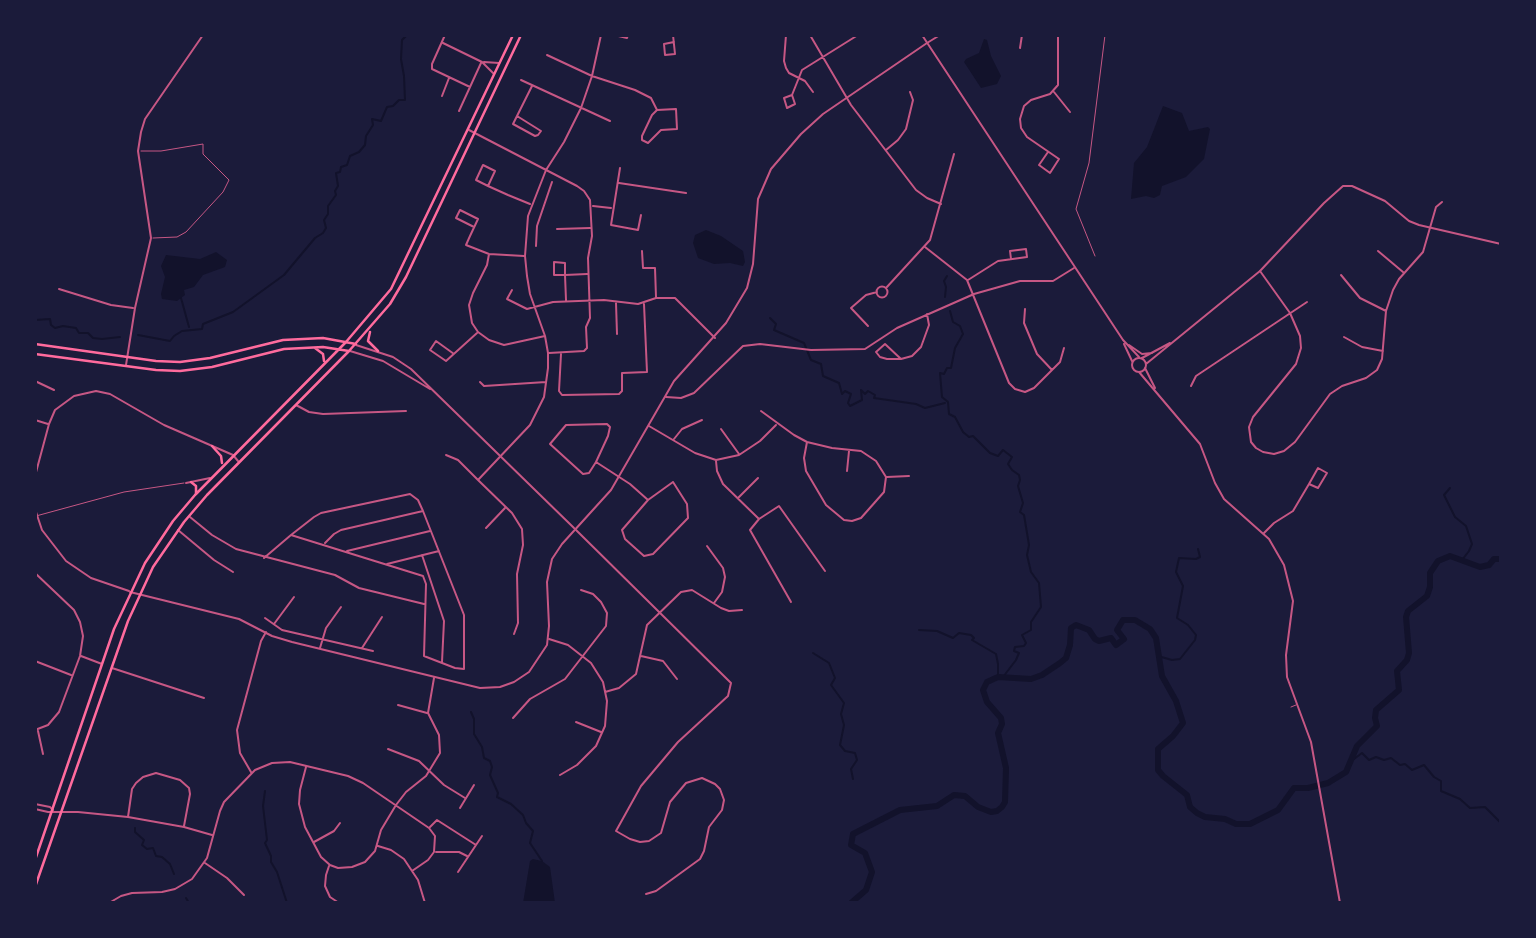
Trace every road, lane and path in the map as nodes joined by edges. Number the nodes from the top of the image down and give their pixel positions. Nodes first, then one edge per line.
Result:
1 (203, 35) edge
2 (445, 35) edge
3 (513, 35) edge
4 (521, 35) edge
5 (601, 35) edge
6 (614, 35) edge
7 (628, 35) edge
8 (673, 35) edge
9 (786, 35) edge
10 (810, 35) edge
11 (858, 35) edge
12 (922, 35) edge
13 (940, 35) edge
14 (1021, 35) edge
15 (1058, 35) edge
16 (1105, 35) edge
17 (674, 42) junction
18 (441, 43) junction
19 (927, 43) junction
20 (1020, 48) dead end
21 (547, 55) dead end
22 (822, 56) junction
23 (482, 62) junction
24 (500, 63) junction
25 (494, 75) junction
26 (592, 76) junction
27 (449, 78) junction
28 (798, 78) junction
29 (521, 80) dead end
30 (532, 86) junction
31 (470, 87) junction
32 (1054, 91) junction
33 (813, 92) dead end
34 (911, 92) dead end
35 (792, 95) dead end
36 (442, 96) dead end
37 (846, 97) junction
38 (581, 108) junction
39 (657, 110) junction
40 (459, 111) dead end
41 (1070, 112) dead end
42 (517, 116) junction
43 (610, 121) dead end
44 (468, 130) junction
45 (474, 133) junction
46 (885, 150) junction
47 (138, 151) junction
48 (1048, 152) junction
49 (954, 154) dead end
50 (620, 168) dead end
51 (546, 170) junction
52 (552, 182) dead end
53 (618, 183) junction
54 (488, 186) junction
55 (686, 193) dead end
56 (1443, 202) dead end
57 (531, 204) junction
58 (941, 204) junction
59 (592, 206) junction
60 (613, 209) junction
61 (641, 215) dead end
62 (527, 225) junction
63 (537, 226) junction
64 (474, 227) junction
65 (591, 228) junction
66 (1431, 228) junction
67 (557, 229) dead end
68 (151, 238) junction
69 (1501, 244) edge
70 (536, 246) dead end
71 (925, 247) junction
72 (642, 251) dead end
73 (1378, 251) dead end
74 (489, 254) junction
75 (525, 256) junction
76 (1095, 256) dead end
77 (1011, 259) junction
78 (1075, 267) junction
79 (1260, 271) junction
80 (1404, 273) junction
81 (587, 274) junction
82 (565, 275) junction
83 (1341, 275) dead end
84 (967, 280) junction
85 (886, 288) junction
86 (59, 289) dead end
87 (512, 290) dead end
88 (877, 292) junction
89 (974, 294) junction
90 (656, 298) junction
91 (589, 300) junction
92 (566, 301) junction
93 (616, 302) junction
94 (644, 302) junction
95 (1307, 302) dead end
96 (535, 307) junction
97 (135, 308) junction
98 (1025, 309) dead end
99 (1387, 311) junction
100 (927, 313) junction
101 (1290, 313) junction
102 (868, 326) dead end
103 (372, 327) junction
104 (478, 332) junction
105 (617, 334) dead end
106 (545, 336) junction
107 (1345, 337) dead end
108 (715, 338) junction
109 (1123, 340) junction
110 (1174, 341) junction
111 (346, 342) junction
112 (35, 344) edge
113 (356, 344) junction
114 (312, 347) junction
115 (1064, 348) dead end
116 (339, 349) junction
117 (349, 351) junction
118 (378, 351) junction
119 (1383, 351) junction
120 (561, 352) junction
121 (548, 353) junction
122 (1153, 353) junction
123 (35, 354) edge
124 (454, 354) junction
125 (128, 357) junction
126 (1140, 358) junction
127 (901, 359) junction
128 (1132, 362) junction
129 (322, 365) junction
130 (126, 366) junction
131 (1146, 366) junction
132 (1052, 370) junction
133 (1139, 372) junction
134 (35, 381) edge
135 (480, 382) dead end
136 (547, 382) junction
137 (1191, 386) dead end
138 (54, 390) dead end
139 (434, 392) junction
140 (1157, 392) junction
141 (666, 397) junction
142 (295, 404) junction
143 (406, 411) dead end
144 (761, 411) dead end
145 (35, 420) edge
146 (702, 420) dead end
147 (49, 424) junction
148 (777, 424) junction
149 (649, 426) junction
150 (721, 429) dead end
151 (673, 440) junction
152 (807, 442) junction
153 (212, 446) junction
154 (849, 450) junction
155 (35, 453) edge
156 (40, 454) junction
157 (233, 455) junction
158 (446, 455) dead end
159 (739, 455) junction
160 (500, 457) junction
161 (716, 460) junction
162 (239, 462) junction
163 (596, 462) junction
164 (222, 467) junction
165 (847, 471) dead end
166 (35, 476) edge
167 (909, 476) dead end
168 (620, 477) junction
169 (886, 477) junction
170 (211, 478) junction
171 (758, 478) dead end
172 (478, 480) junction
173 (191, 482) junction
174 (186, 483) joint
175 (1309, 484) junction
176 (195, 495) junction
177 (737, 499) junction
178 (648, 500) junction
179 (506, 507) junction
180 (35, 509) edge
181 (423, 511) junction
182 (35, 516) edge
183 (189, 516) junction
184 (759, 519) junction
185 (486, 528) dead end
186 (575, 529) junction
187 (178, 530) junction
188 (432, 531) junction
189 (1264, 533) junction
190 (291, 536) junction
191 (324, 544) junction
192 (707, 546) dead end
193 (346, 551) junction
194 (440, 551) junction
195 (422, 555) junction
196 (264, 558) junction
197 (386, 564) junction
198 (825, 570) dead end
199 (233, 572) dead end
200 (35, 573) edge
201 (580, 590) dead end
202 (130, 592) junction
203 (140, 594) junction
204 (294, 597) dead end
205 (792, 602) dead end
206 (713, 603) junction
207 (425, 604) junction
208 (341, 607) dead end
209 (743, 610) dead end
210 (660, 611) junction
211 (382, 617) dead end
212 (265, 618) dead end
213 (273, 625) junction
214 (266, 632) junction
215 (514, 634) dead end
216 (322, 639) junction
217 (548, 639) junction
218 (320, 649) junction
219 (361, 649) junction
220 (373, 651) dead end
221 (80, 656) junction
222 (584, 656) junction
223 (640, 656) junction
224 (35, 661) edge
225 (442, 663) junction
226 (102, 664) junction
227 (111, 668) junction
228 (72, 675) junction
229 (435, 676) junction
230 (677, 679) dead end
231 (606, 692) junction
232 (204, 698) dead end
233 (398, 705) dead end
234 (1296, 705) junction
235 (1291, 707) dead end
236 (428, 713) junction
237 (513, 718) dead end
238 (576, 723) dead end
239 (36, 730) edge
240 (602, 733) junction
241 (388, 749) dead end
242 (43, 754) dead end
243 (306, 765) junction
244 (430, 770) junction
245 (252, 772) junction
246 (560, 775) dead end
247 (474, 785) dead end
248 (465, 798) junction
249 (35, 804) edge
250 (396, 805) junction
251 (460, 808) dead end
252 (35, 809) edge
253 (54, 811) junction
254 (61, 811) junction
255 (128, 817) junction
256 (340, 823) dead end
257 (184, 827) junction
258 (429, 828) junction
259 (213, 835) junction
260 (482, 836) dead end
261 (313, 842) junction
262 (476, 845) junction
263 (377, 846) junction
264 (434, 852) junction
265 (468, 857) junction
266 (35, 860) edge
267 (204, 862) junction
268 (330, 865) junction
269 (412, 871) junction
270 (458, 872) dead end
271 (35, 887) edge
272 (646, 894) dead end
273 (244, 895) dead end
274 (109, 903) edge
275 (339, 903) edge
276 (425, 903) edge
277 (1340, 903) edge

1 - 47 street
2 - 18 street
3 - 24 main road
4 - 45 main road
5 - 26 street
6 - 7 street
8 - 17 street
9 - 28 street
10 - 22 street
11 - 22 street
12 - 19 street
13 - 19 street
14 - 20 street
15 - 32 street
16 - 76 lane
17 - 17 street
18 - 23 street
18 - 27 street
19 - 37 street
19 - 78 street
21 - 26 street
22 - 28 street
22 - 37 street
23 - 24 street
23 - 25 street
23 - 31 street
24 - 25 main road
25 - 44 main road
26 - 38 street
26 - 39 street
27 - 31 street
27 - 36 street
28 - 33 street
28 - 35 street
29 - 30 street
30 - 38 street
30 - 42 street
31 - 40 street
32 - 41 street
32 - 48 street
34 - 46 street
37 - 46 street
37 - 108 street
38 - 43 street
38 - 51 street
39 - 39 street
42 - 42 street
44 - 45 street
44 - 111 main road
45 - 51 street
45 - 103 main road
46 - 58 street
47 - 68 street
47 - 68 lane
48 - 48 street
49 - 58 street
50 - 53 street
51 - 57 street
51 - 59 street
52 - 63 street
53 - 55 street
53 - 60 street
54 - 54 street
54 - 57 street
56 - 66 street
57 - 62 street
58 - 71 street
59 - 60 street
59 - 65 street
60 - 61 street
62 - 63 street
62 - 75 street
63 - 70 street
64 - 64 street
64 - 74 street
65 - 67 street
65 - 81 street
66 - 69 street
66 - 79 street
66 - 80 street
68 - 97 street
71 - 84 street
71 - 85 street
72 - 90 street
73 - 80 street
74 - 75 street
74 - 104 street
75 - 96 street
77 - 77 street
77 - 84 street
78 - 89 street
78 - 109 street
79 - 101 street
79 - 110 street
80 - 99 street
81 - 82 street
81 - 91 street
82 - 82 street
82 - 92 street
83 - 99 street
84 - 89 street
85 - 88 street
85 - 88 street
86 - 97 street
87 - 96 street
88 - 102 street
89 - 100 street
89 - 132 street
90 - 94 street
90 - 108 street
91 - 92 street
91 - 93 street
91 - 120 street
92 - 96 street
93 - 94 street
93 - 105 street
94 - 120 street
95 - 101 street
96 - 106 street
97 - 125 street
98 - 132 street
99 - 119 street
100 - 127 street
100 - 141 street
101 - 119 street
101 - 137 street
103 - 113 main road
103 - 118 main road
104 - 106 street
104 - 124 street
106 - 121 street
107 - 119 street
108 - 141 street
109 - 122 street
109 - 126 street
109 - 128 street
110 - 122 street
110 - 131 street
111 - 113 main road
111 - 116 main road
111 - 125 main road
112 - 125 main road
113 - 117 main road
113 - 118 street
114 - 116 main road
114 - 129 main road
114 - 130 main road
115 - 132 street
116 - 117 main road
116 - 129 main road
117 - 139 street
117 - 142 main road
118 - 139 street
120 - 121 street
121 - 136 street
122 - 126 street
123 - 130 main road
124 - 124 street
125 - 130 street
126 - 128 street
126 - 131 street
127 - 127 street
128 - 133 street
129 - 157 main road
131 - 133 street
131 - 140 street
133 - 140 street
134 - 138 street
135 - 136 street
136 - 160 street
139 - 160 street
140 - 189 street
141 - 149 street
142 - 143 street
142 - 162 main road
144 - 148 street
145 - 147 street
146 - 151 street
147 - 153 street
147 - 156 street
148 - 152 street
148 - 159 street
149 - 151 street
149 - 168 street
150 - 159 street
151 - 161 street
152 - 154 street
152 - 169 street
153 - 157 street
153 - 164 main road
154 - 165 street
154 - 169 street
155 - 156 street
156 - 166 street
157 - 162 street
157 - 164 main road
158 - 172 street
159 - 161 street
160 - 172 street
160 - 186 street
161 - 177 street
162 - 183 main road
163 - 163 street
163 - 168 street
164 - 170 main road
167 - 169 street
168 - 178 street
168 - 186 street
170 - 173 street
170 - 176 main road
171 - 177 street
172 - 179 street
173 - 174 street
173 - 176 main road
174 - 182 lane
175 - 175 street
175 - 189 street
176 - 202 main road
177 - 184 street
178 - 178 street
179 - 185 street
179 - 215 street
180 - 182 street
181 - 188 street
181 - 190 street
181 - 191 street
182 - 202 street
183 - 187 main road
183 - 196 street
184 - 198 street
184 - 205 street
186 - 210 street
186 - 217 street
187 - 199 street
187 - 203 main road
188 - 193 street
188 - 194 street
189 - 234 street
190 - 191 street
190 - 196 street
191 - 193 street
192 - 206 street
193 - 197 street
194 - 195 street
194 - 225 street
195 - 197 street
195 - 225 street
196 - 207 street
197 - 207 street
200 - 221 street
201 - 222 street
202 - 203 street
202 - 226 main road
203 - 214 street
203 - 227 main road
204 - 213 street
206 - 209 street
206 - 210 street
207 - 225 street
208 - 216 street
210 - 223 street
210 - 272 street
211 - 219 street
212 - 213 street
213 - 216 street
214 - 218 street
214 - 245 street
216 - 218 street
216 - 219 street
217 - 222 street
217 - 229 street
218 - 229 street
219 - 220 street
221 - 226 street
221 - 228 street
222 - 231 street
222 - 237 street
223 - 230 street
223 - 231 street
224 - 228 street
226 - 253 main road
227 - 232 street
227 - 254 main road
228 - 239 street
229 - 236 street
231 - 240 street
233 - 236 street
234 - 235 lane
234 - 277 street
236 - 244 street
238 - 240 street
239 - 242 street
240 - 246 street
241 - 244 street
243 - 245 street
243 - 250 street
243 - 261 street
244 - 248 street
244 - 250 street
245 - 259 street
247 - 248 street
248 - 251 street
249 - 253 street
250 - 258 street
250 - 263 street
252 - 253 street
253 - 254 street
253 - 266 main road
254 - 255 street
254 - 271 main road
255 - 257 street
255 - 257 street
256 - 261 street
257 - 259 street
258 - 262 street
258 - 264 street
259 - 267 street
260 - 262 street
261 - 268 street
262 - 265 street
263 - 268 street
263 - 269 street
264 - 265 street
264 - 269 street
265 - 270 street
267 - 273 street
267 - 274 street
268 - 275 street
269 - 276 street

